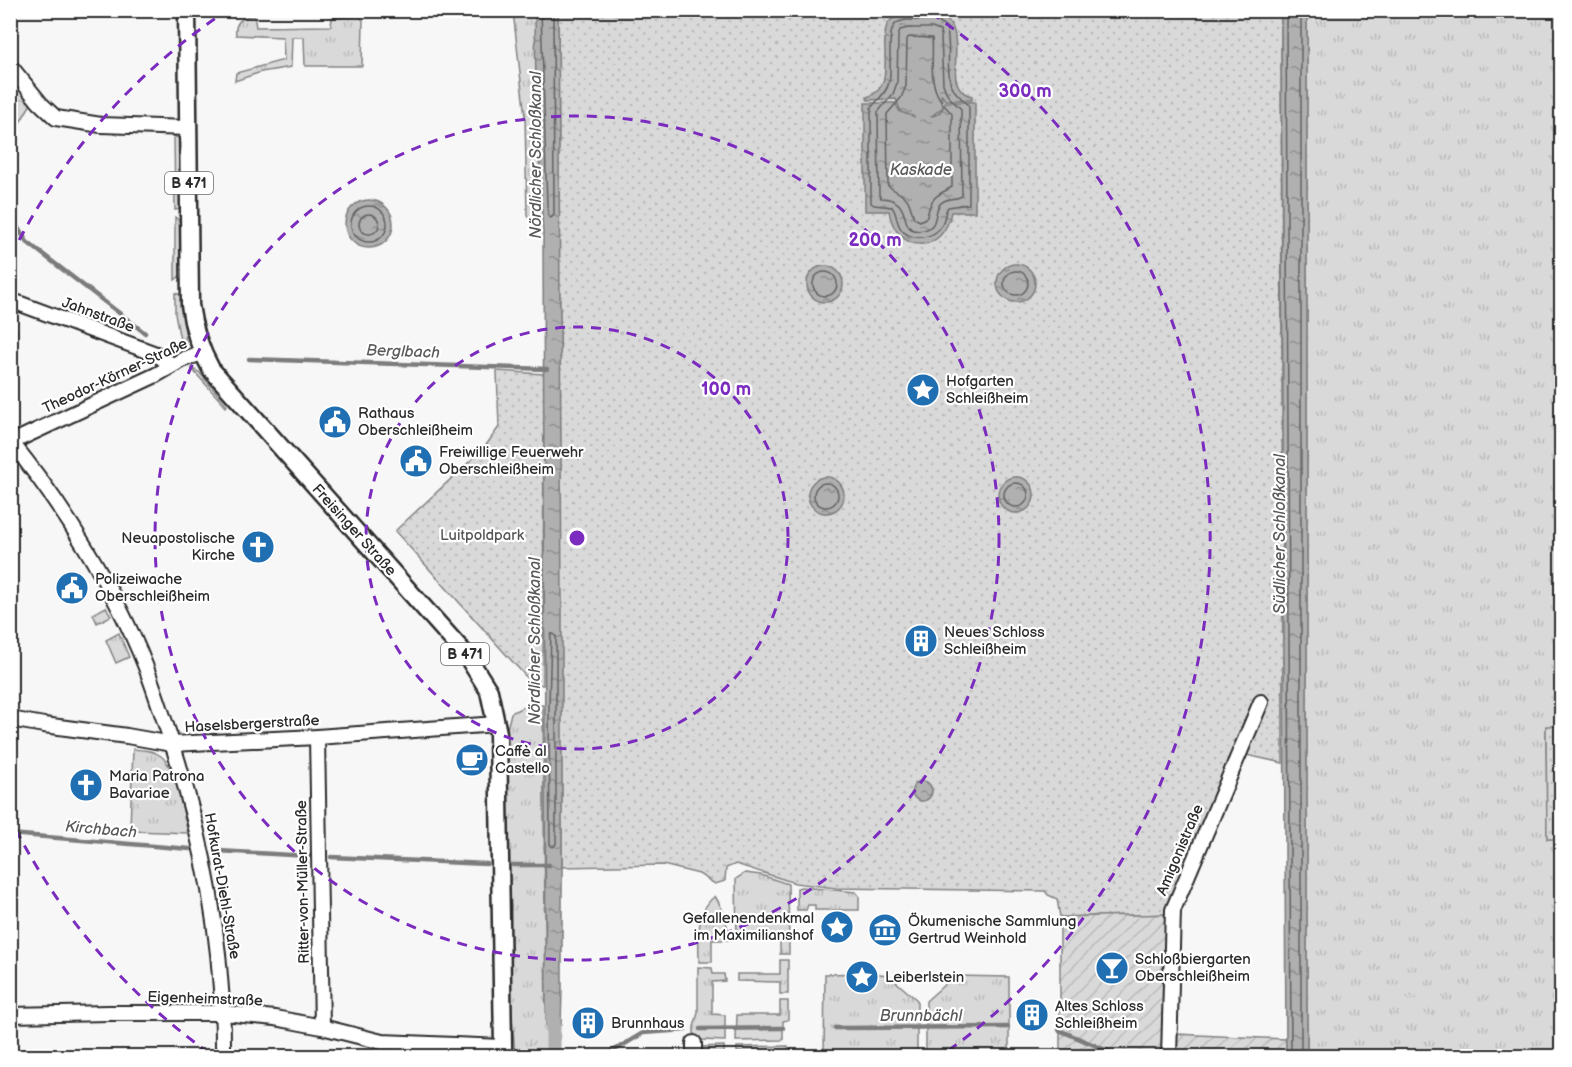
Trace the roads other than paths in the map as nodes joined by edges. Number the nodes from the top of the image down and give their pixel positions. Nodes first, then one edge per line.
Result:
1 (187, 10) edge
2 (10, 66) edge
3 (188, 128) junction
4 (10, 300) edge
5 (202, 353) junction
6 (172, 365) junction
7 (11, 443) edge
8 (1261, 702) dead end
9 (10, 719) edge
10 (497, 724) junction
11 (317, 737) junction
12 (172, 744) junction
13 (223, 1013) junction
14 (10, 1016) edge
15 (322, 1027) junction
16 (504, 1053) edge
17 (223, 1056) edge
18 (1169, 1056) edge

1 - 3 main road, Freisinger Straße / B 471
2 - 3 street
3 - 5 main road, Freisinger Straße / B 471
4 - 6 street, Jahnstraße
5 - 6 street, Theodor-Körner-Straße
5 - 10 main road, Freisinger Straße / B 471
6 - 7 street, Theodor-Körner-Straße
7 - 12 street, Hofkurat-Diehl-Straße
8 - 18 street, Amigonistraße
9 - 12 street, Haselsbergerstraße
10 - 11 street, Haselsbergerstraße
10 - 16 main road, Freisinger Straße / B 471
11 - 12 street, Haselsbergerstraße
11 - 15 street, Ritter-von-Müller-Straße
12 - 13 street, Hofkurat-Diehl-Straße
13 - 14 street, Eigenheimstraße
13 - 15 street, Eigenheimstraße
13 - 17 street, Hofkurat-Diehl-Straße
15 - 16 street, Eigenheimstraße

